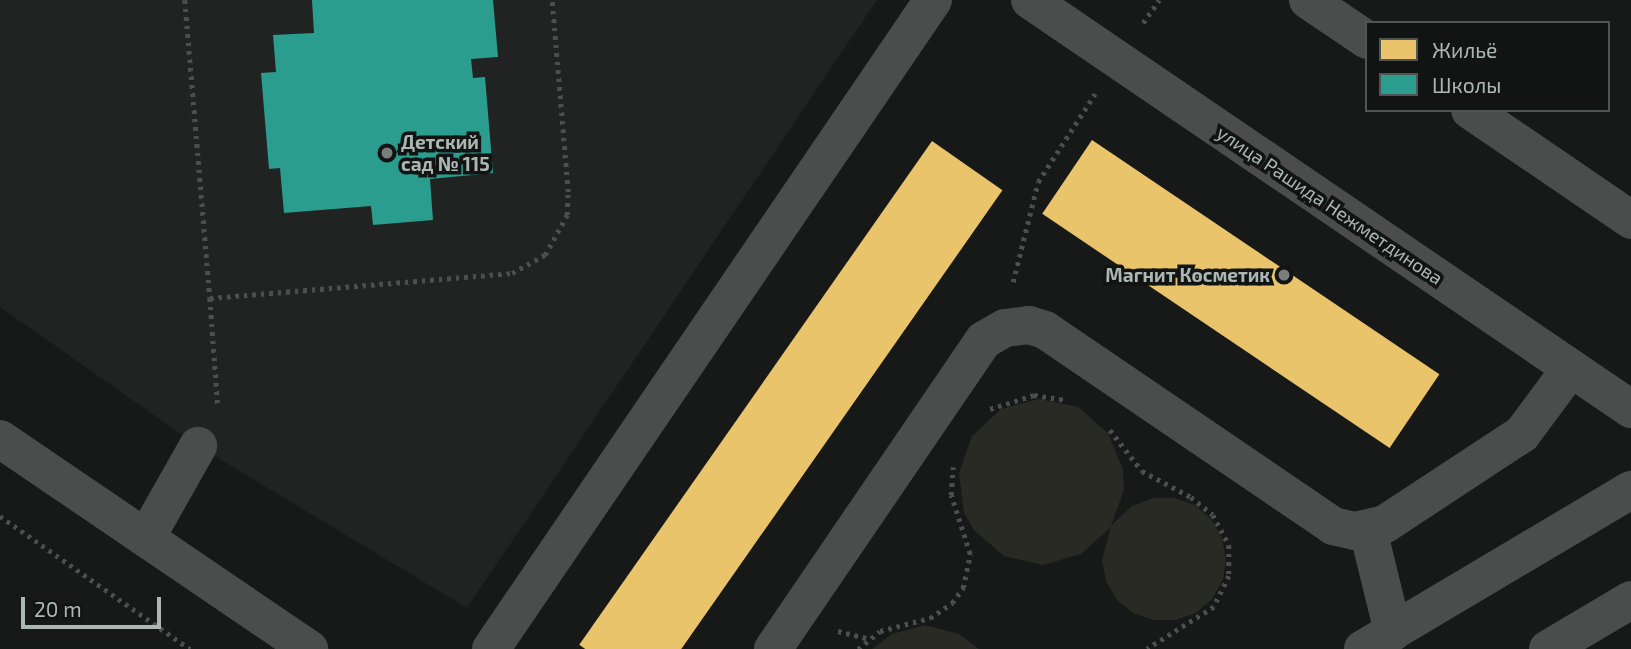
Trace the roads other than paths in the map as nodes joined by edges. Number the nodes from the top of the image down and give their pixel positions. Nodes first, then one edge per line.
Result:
1 (933, 0) edge
2 (1030, 0) edge
3 (1315, 2) edge
4 (1365, 39) edge
5 (1473, 112) edge
6 (1631, 220) edge
7 (1571, 368) junction
8 (1631, 409) edge
9 (0, 439) edge
10 (198, 446) road end
11 (1631, 490) edge
12 (1368, 530) junction
13 (146, 538) junction
14 (1631, 600) edge
15 (1378, 640) edge
16 (286, 643) edge
17 (491, 649) edge
18 (774, 649) edge
19 (1548, 649) edge

1 - 17 street
2 - 7 street, улица Рашида Нежметдинова
3 - 4 street
5 - 6 street
7 - 8 street, улица Рашида Нежметдинова
7 - 12 street
9 - 13 street
10 - 13 street
11 - 15 street
12 - 15 street
12 - 18 street
13 - 16 street
14 - 19 street

